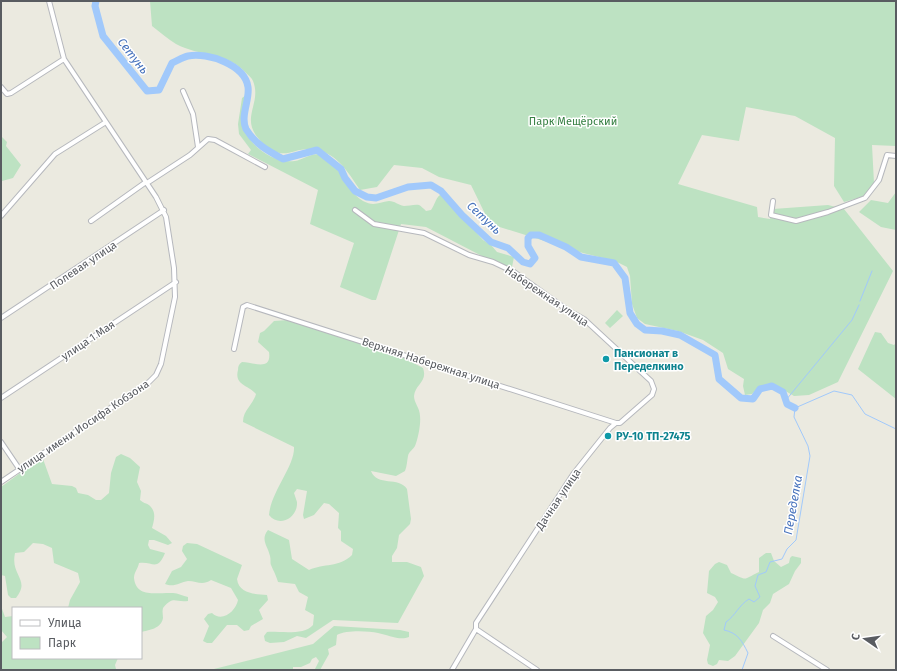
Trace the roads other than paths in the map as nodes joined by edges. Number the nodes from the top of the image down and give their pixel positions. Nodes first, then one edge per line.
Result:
1 (49, 1) edge
2 (64, 59) junction
3 (1, 87) edge
4 (183, 91) dead end
5 (106, 122) junction
6 (198, 147) junction
7 (896, 156) edge
8 (265, 167) dead end
9 (147, 182) junction
10 (773, 201) dead end
11 (164, 210) junction
12 (355, 210) dead end
13 (1, 216) edge
14 (91, 221) dead end
15 (176, 282) junction
16 (1, 318) edge
17 (234, 349) dead end
18 (654, 389) joint
19 (1, 398) edge
20 (616, 423) junction
21 (1, 442) edge
22 (20, 470) junction
23 (1, 482) edge
24 (476, 629) junction
25 (773, 636) dead end
26 (452, 670) edge
27 (537, 670) edge
28 (827, 670) edge

1 - 2 street, улица имени Иосифа Кобзона
2 - 3 street
2 - 5 street, улица имени Иосифа Кобзона
4 - 6 street
5 - 9 street, улица имени Иосифа Кобзона
5 - 13 street
6 - 8 street
6 - 9 street
7 - 10 street
9 - 11 street, улица имени Иосифа Кобзона
9 - 14 street
11 - 15 street, улица имени Иосифа Кобзона
11 - 16 street, Полевая улица
12 - 18 street, Набережная улица
15 - 19 street, улица 1 Мая
15 - 22 street, улица имени Иосифа Кобзона
17 - 20 street, Верхняя Набережная улица
18 - 20 street, Дачная улица
20 - 24 street, Дачная улица
21 - 22 street
22 - 23 street, улица имени Иосифа Кобзона
24 - 26 street
24 - 27 street
25 - 28 street

